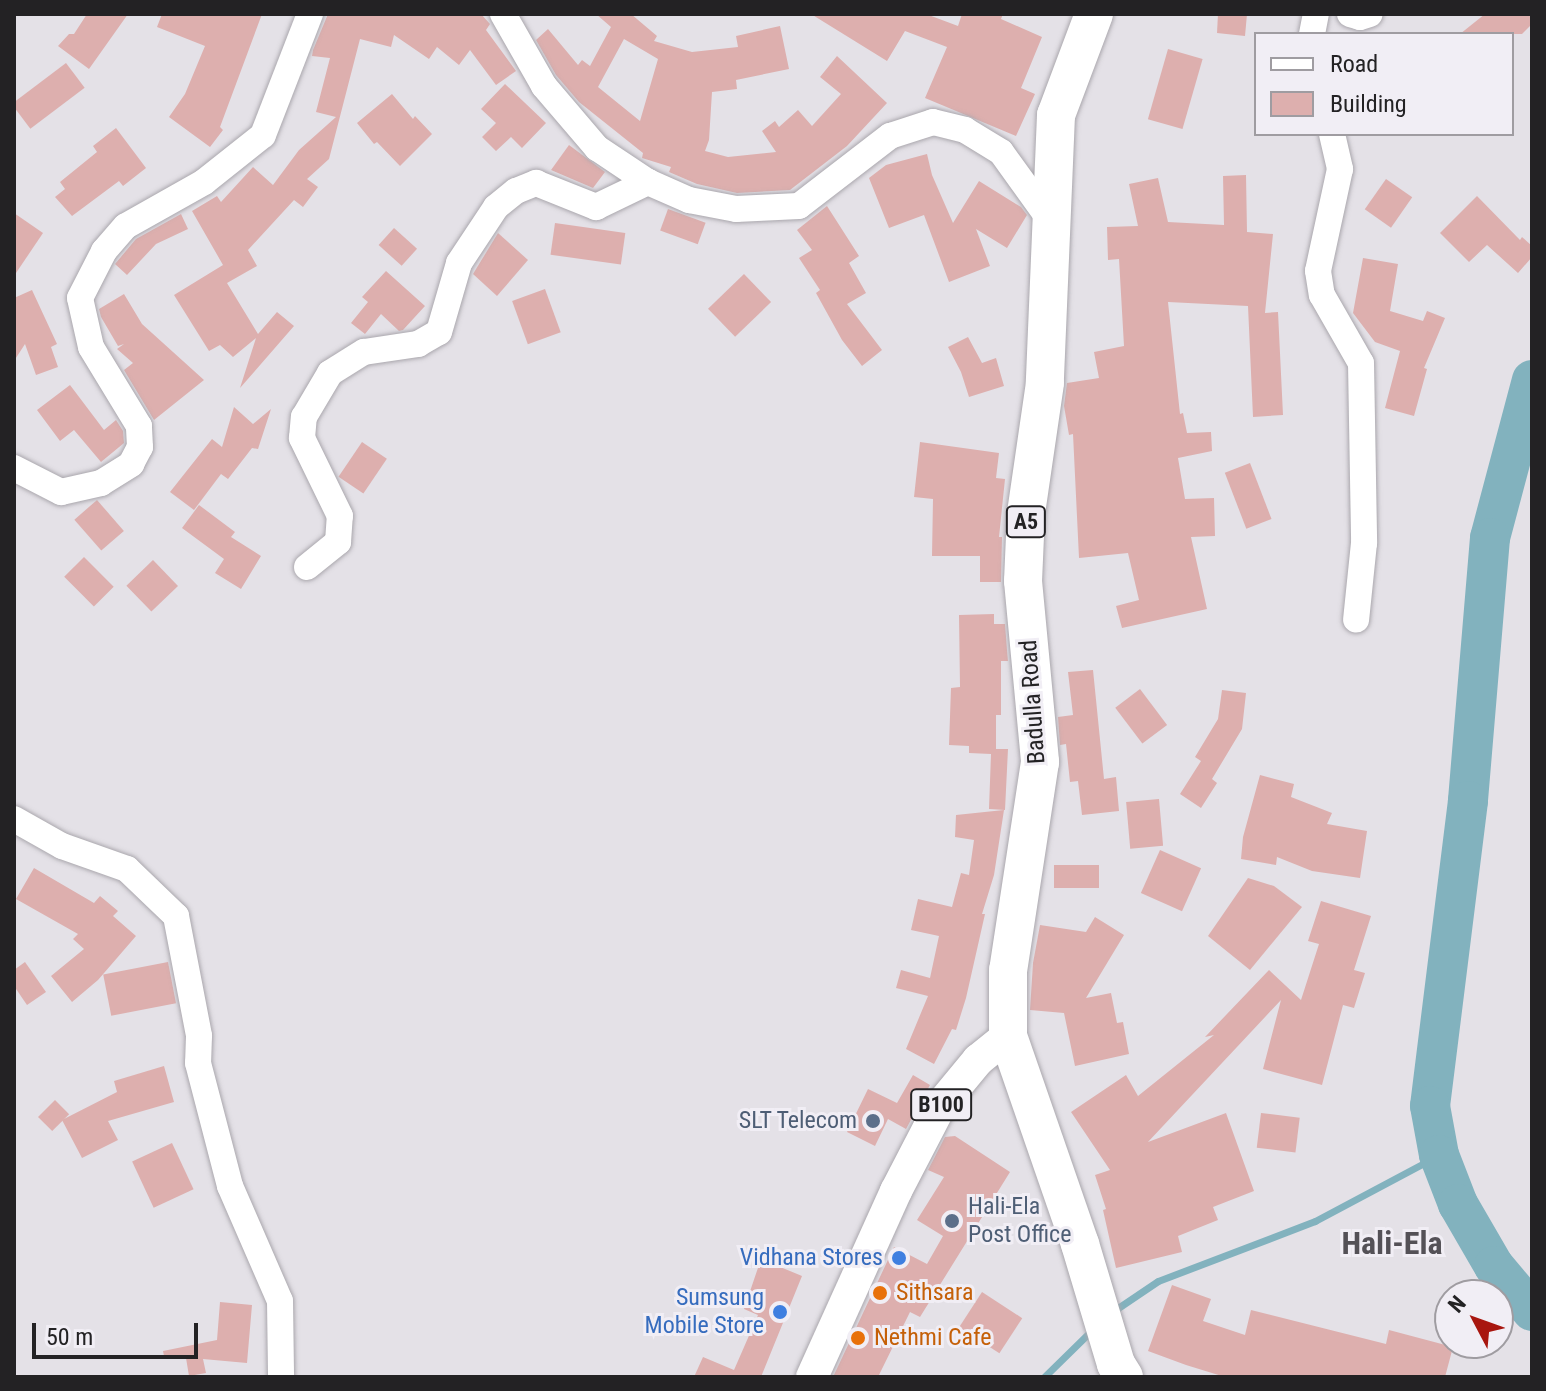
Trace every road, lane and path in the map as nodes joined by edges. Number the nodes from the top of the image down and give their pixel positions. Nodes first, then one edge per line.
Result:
1 (310, 14) edge
2 (503, 14) edge
3 (1094, 14) edge
4 (1350, 14) edge
5 (1370, 14) edge
6 (1332, 136) edge
7 (648, 182) junction
8 (1050, 220) junction
9 (14, 468) edge
10 (307, 567) dead end
11 (1356, 620) dead end
12 (14, 819) edge
13 (1008, 1036) junction
14 (1120, 1370) edge
15 (281, 1377) edge
16 (812, 1377) edge

1 - 9 street
2 - 7 street
3 - 8 highway, Badulla Road / A5
4 - 5 street
6 - 11 street
7 - 8 street
7 - 10 street
8 - 13 highway, Badulla Road / A5
12 - 15 street
13 - 14 highway, Badulla Road / A5
13 - 16 main road, B100

